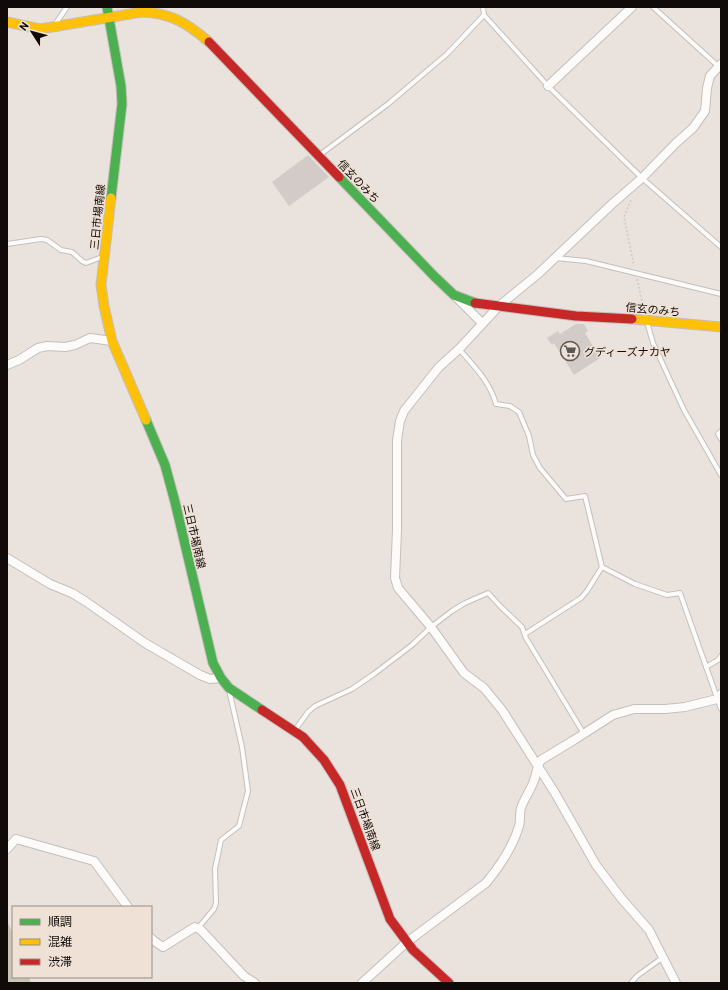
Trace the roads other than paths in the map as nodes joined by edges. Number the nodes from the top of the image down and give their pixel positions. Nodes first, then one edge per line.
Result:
1 (67, 7) edge
2 (107, 7) edge
3 (163, 7) edge
4 (484, 7) edge
5 (632, 7) edge
6 (653, 7) edge
7 (484, 15) junction
8 (109, 18) junction
9 (176, 18) junction
10 (7, 22) edge
11 (53, 27) junction
12 (720, 65) edge
13 (548, 86) junction
14 (319, 156) junction
15 (642, 178) junction
16 (7, 244) edge
17 (721, 247) edge
18 (105, 256) junction
19 (554, 258) junction
20 (721, 294) edge
21 (454, 295) junction
22 (499, 306) junction
23 (647, 320) junction
24 (482, 323) junction
25 (721, 327) edge
26 (112, 341) junction
27 (459, 349) junction
28 (7, 365) edge
29 (721, 430) edge
30 (721, 439) edge
31 (721, 475) edge
32 (7, 558) edge
33 (602, 567) junction
34 (431, 627) junction
35 (524, 634) junction
36 (721, 656) edge
37 (706, 667) junction
38 (221, 678) junction
39 (229, 688) junction
40 (719, 696) edge
41 (721, 709) edge
42 (294, 731) junction
43 (584, 734) junction
44 (537, 765) junction
45 (7, 849) edge
46 (127, 906) edge
47 (197, 929) junction
48 (152, 939) edge
49 (407, 942) junction
50 (662, 958) junction
51 (255, 983) edge
52 (362, 983) edge
53 (449, 983) edge
54 (631, 983) edge
55 (676, 983) edge

1 - 11 lane
2 - 8 main road, 三日市場南線
3 - 9 street
4 - 7 lane
5 - 13 street
6 - 12 lane
7 - 13 lane
7 - 14 lane
8 - 9 main road, 信玄のみち
8 - 11 main road, 信玄のみち
8 - 18 main road, 三日市場南線
9 - 14 main road, 信玄のみち
10 - 11 main road, 信玄のみち
12 - 15 street
13 - 15 lane
14 - 21 main road, 信玄のみち
15 - 17 lane
15 - 19 street
16 - 18 lane
18 - 26 main road, 三日市場南線
19 - 20 lane
19 - 22 street
21 - 22 main road, 信玄のみち
21 - 24 street
22 - 23 main road, 信玄のみち
22 - 24 street
23 - 25 main road, 信玄のみち
23 - 31 lane
24 - 27 street
26 - 28 street
26 - 38 main road, 三日市場南線
27 - 33 lane
27 - 34 street
29 - 30 lane
32 - 38 street
33 - 35 lane
33 - 37 lane
34 - 35 lane
34 - 42 lane
34 - 44 street
35 - 43 lane
36 - 37 lane
37 - 40 lane
38 - 39 main road, 三日市場南線
39 - 42 main road, 三日市場南線
39 - 47 lane
40 - 41 lane
40 - 43 street
42 - 49 main road, 三日市場南線
43 - 44 street
44 - 49 street
44 - 50 street
45 - 46 street
47 - 48 street
47 - 51 street
49 - 52 street
49 - 53 main road, 三日市場南線
50 - 54 lane
50 - 55 street

